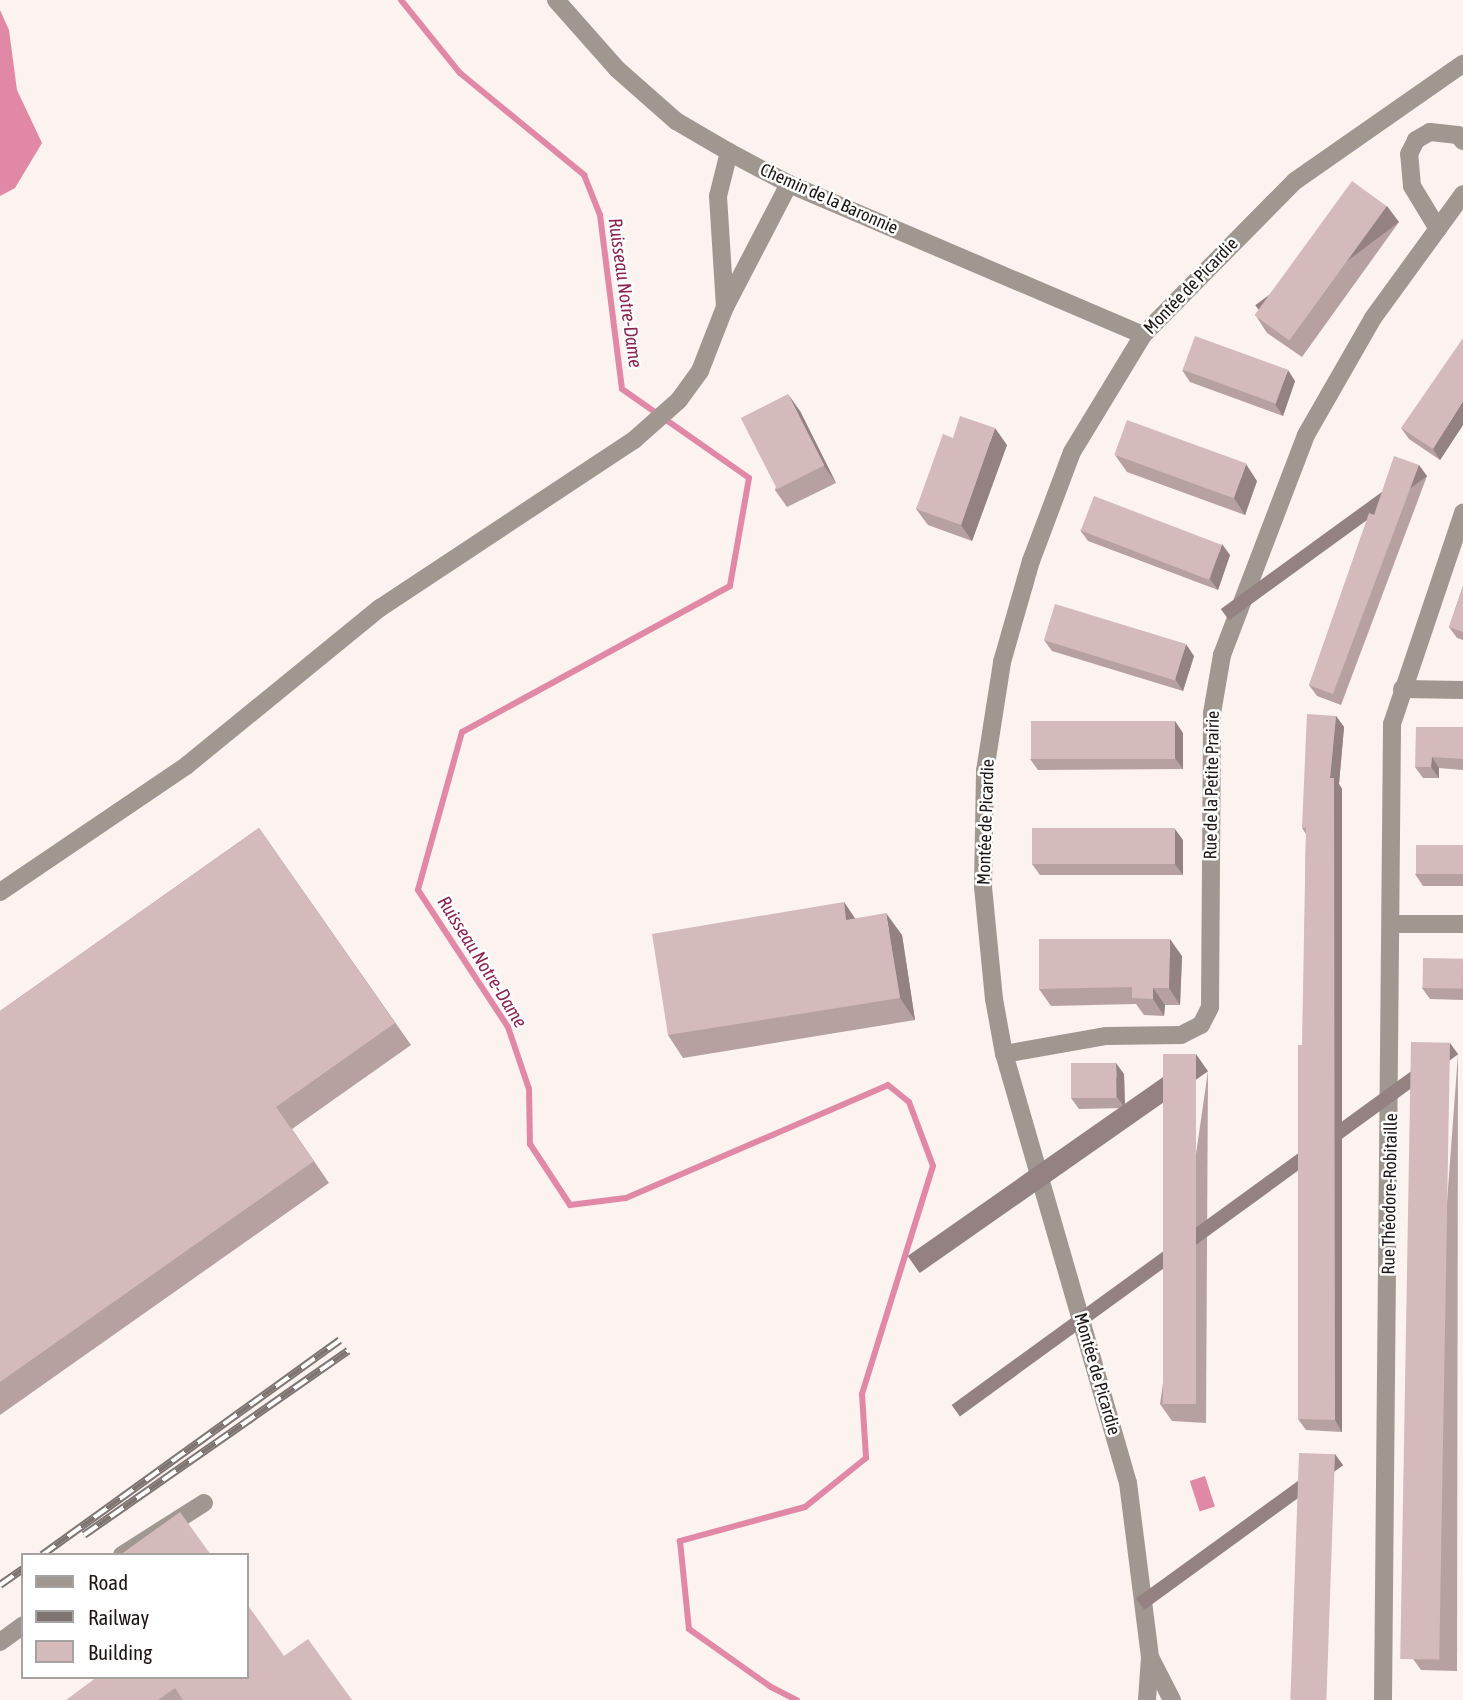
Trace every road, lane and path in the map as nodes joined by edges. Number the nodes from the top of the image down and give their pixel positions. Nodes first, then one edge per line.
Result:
1 (556, 0) edge
2 (1463, 64) edge
3 (1463, 141) edge
4 (729, 152) junction
5 (789, 184) junction
6 (1463, 194) edge
7 (1438, 229) junction
8 (725, 307) junction
9 (1143, 335) junction
10 (1463, 513) edge
11 (1402, 689) junction
12 (1463, 690) edge
13 (0, 892) edge
14 (1393, 924) junction
15 (1463, 924) edge
16 (1004, 1054) junction
17 (204, 1503) dead end
18 (125, 1553) edge
19 (21, 1626) edge
20 (0, 1642) edge
21 (1150, 1657) junction
22 (1147, 1700) edge
23 (1172, 1700) edge
24 (1383, 1700) edge

1 - 4 street, Chemin de la Baronnie
2 - 9 street, Montée de Picardie
3 - 7 street
4 - 5 street, Chemin de la Baronnie
4 - 8 street
5 - 8 street
5 - 9 street, Chemin de la Baronnie
6 - 7 street, Rue de la Petite Prairie
7 - 16 street, Rue de la Petite Prairie
8 - 13 street
9 - 16 street, Montée de Picardie
10 - 11 street, Rue Théodore-Robitaille
11 - 12 street
11 - 14 street, Rue Théodore-Robitaille
14 - 15 street
14 - 24 street, Rue Théodore-Robitaille
16 - 21 street, Montée de Picardie
17 - 18 street
19 - 20 street
21 - 22 street, Montée de Picardie
21 - 23 street

